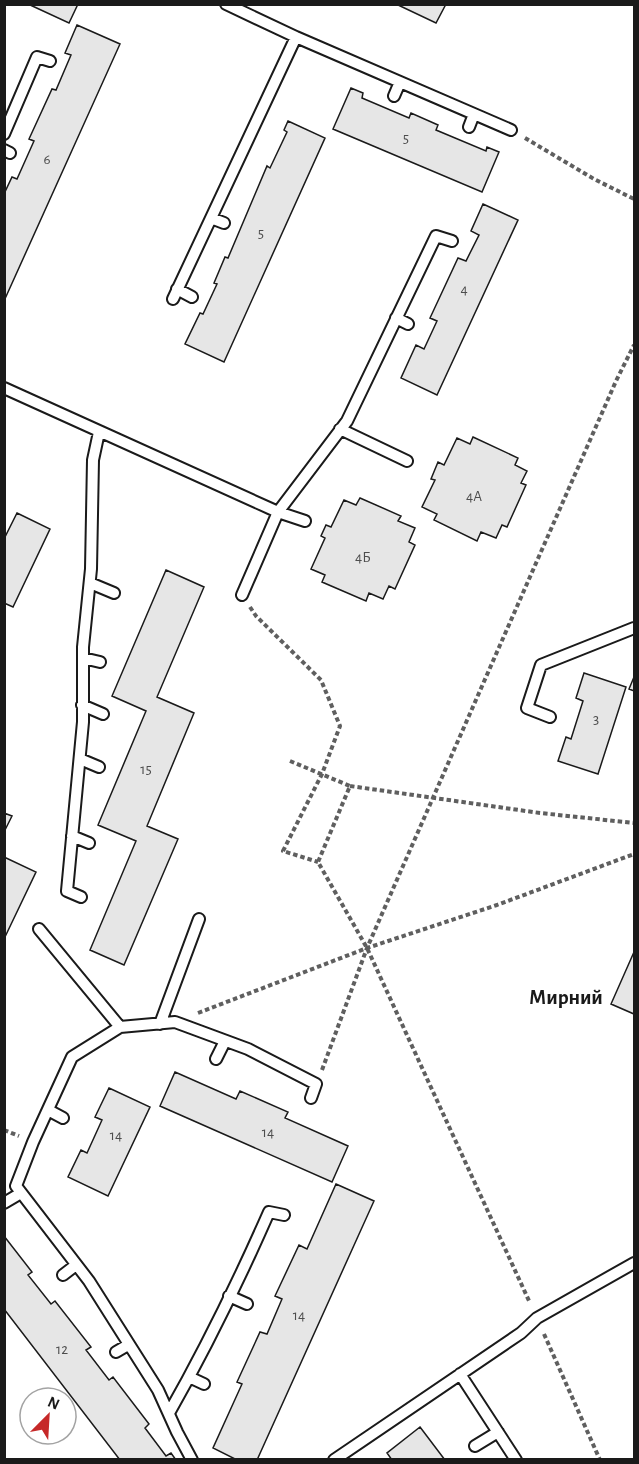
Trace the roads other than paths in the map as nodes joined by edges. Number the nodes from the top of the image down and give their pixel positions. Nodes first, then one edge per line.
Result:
1 (226, 4) edge
2 (296, 37) junction
3 (50, 61) dead end
4 (400, 82) junction
5 (394, 96) dead end
6 (474, 114) junction
7 (469, 128) dead end
8 (511, 130) road end
9 (4, 134) edge
10 (250, 136) junction
11 (261, 142) dead end
12 (211, 218) junction
13 (224, 223) dead end
14 (452, 241) dead end
15 (192, 297) dead end
16 (396, 318) junction
17 (408, 324) dead end
18 (4, 388) edge
19 (340, 429) junction
20 (99, 432) junction
21 (407, 461) dead end
22 (278, 512) junction
23 (305, 522) dead end
24 (90, 583) junction
25 (114, 594) dead end
26 (242, 595) road end
27 (634, 628) edge
28 (82, 658) junction
29 (100, 662) dead end
30 (82, 705) junction
31 (103, 714) dead end
32 (550, 717) dead end
33 (80, 759) junction
34 (99, 767) dead end
35 (72, 836) junction
36 (89, 843) dead end
37 (81, 897) dead end
38 (199, 920) dead end
39 (39, 929) dead end
40 (160, 1024) junction
41 (120, 1027) junction
42 (225, 1041) junction
43 (216, 1059) dead end
44 (311, 1098) dead end
45 (48, 1110) junction
46 (63, 1119) dead end
47 (21, 1193) junction
48 (4, 1203) edge
49 (284, 1215) dead end
50 (634, 1263) edge
51 (76, 1265) junction
52 (63, 1275) dead end
53 (229, 1296) junction
54 (247, 1304) dead end
55 (129, 1345) junction
56 (116, 1352) dead end
57 (460, 1374) junction
58 (189, 1377) junction
59 (204, 1384) dead end
60 (169, 1413) junction
61 (498, 1432) junction
62 (475, 1446) dead end
63 (192, 1460) edge
64 (334, 1460) edge
65 (516, 1460) edge

1 - 2 lane
2 - 4 lane
2 - 10 lane
3 - 9 lane
4 - 5 lane
4 - 6 lane
6 - 7 lane
6 - 8 lane
10 - 11 lane
10 - 12 lane
12 - 13 lane
12 - 15 lane
14 - 16 lane
16 - 17 lane
16 - 19 lane
18 - 20 lane
19 - 21 lane
19 - 22 lane
20 - 22 lane
20 - 24 lane
22 - 23 lane
22 - 26 lane
24 - 25 lane
24 - 28 lane
27 - 32 lane
28 - 29 lane
28 - 30 lane
30 - 31 lane
30 - 33 lane
33 - 34 lane
33 - 35 lane
35 - 36 lane
35 - 37 lane
38 - 40 lane
39 - 41 lane
40 - 41 lane
40 - 42 lane
41 - 45 lane
42 - 43 lane
42 - 44 lane
45 - 46 lane
45 - 47 lane
47 - 48 lane
47 - 51 lane
49 - 53 lane
50 - 57 lane
51 - 52 lane
51 - 55 lane
53 - 54 lane
53 - 58 lane
55 - 56 lane
55 - 60 lane
57 - 61 lane
57 - 64 lane
58 - 59 lane
58 - 60 lane
60 - 63 lane
61 - 62 lane
61 - 65 lane

